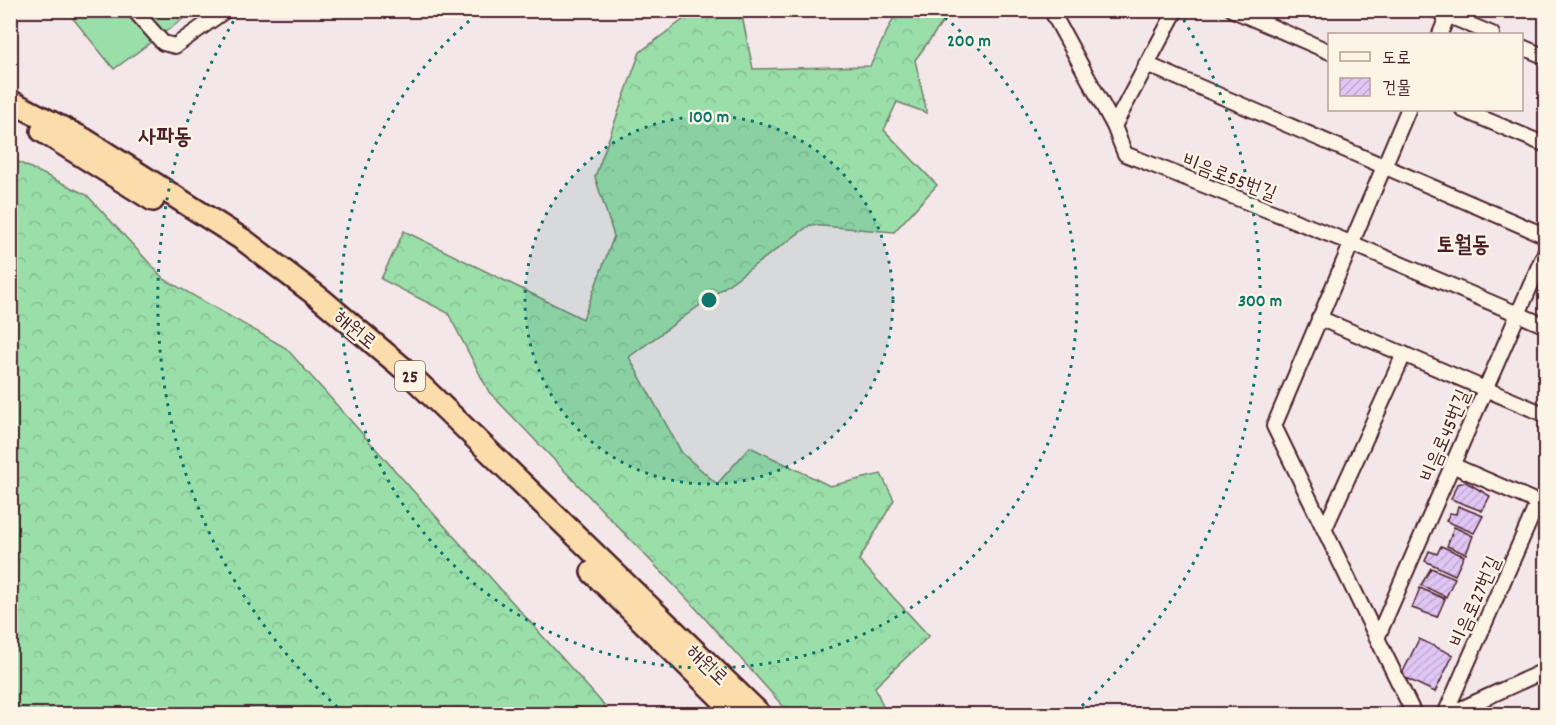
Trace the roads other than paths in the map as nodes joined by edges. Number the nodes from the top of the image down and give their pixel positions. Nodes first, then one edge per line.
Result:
1 (134, 10) edge
2 (226, 10) edge
3 (1051, 10) edge
4 (1176, 10) edge
5 (1233, 10) edge
6 (1444, 12) edge
7 (1440, 33) edge
8 (1490, 33) edge
9 (1523, 48) edge
10 (1328, 52) edge
11 (1545, 57) edge
12 (1146, 64) junction
13 (10, 101) edge
14 (1408, 111) edge
15 (1465, 111) edge
16 (10, 112) edge
17 (1114, 126) junction
18 (1545, 145) edge
19 (1141, 162) junction
20 (1384, 166) junction
21 (1125, 167) dead end
22 (1545, 236) edge
23 (1351, 243) junction
24 (1545, 250) edge
25 (1517, 314) junction
26 (1319, 318) junction
27 (1545, 326) edge
28 (1404, 354) junction
29 (1485, 389) junction
30 (1545, 415) edge
31 (1452, 465) junction
32 (1542, 504) edge
33 (1325, 528) junction
34 (1378, 636) junction
35 (1545, 670) edge
36 (737, 714) edge
37 (760, 714) edge
38 (1414, 714) edge
39 (1445, 714) edge
40 (1450, 714) edge

1 - 2 street
3 - 17 street, 비음로55번길
4 - 12 street
5 - 10 street
6 - 7 street
6 - 8 street
9 - 11 street
12 - 17 street
12 - 20 street
13 - 37 highway, 해원로 / 25
14 - 20 street
15 - 18 street
16 - 36 highway, 해원로 / 25
17 - 19 street, 비음로55번길
19 - 21 street
19 - 23 street, 비음로55번길
20 - 22 street
20 - 23 street
23 - 25 street, 비음로55번길
23 - 26 street
24 - 25 street, 비음로45번길
25 - 27 street
25 - 29 street, 비음로45번길
26 - 28 street
26 - 33 street
28 - 29 street
28 - 33 street
29 - 30 street
29 - 31 street, 비음로45번길
31 - 32 street, 비음로27번길
31 - 34 street, 비음로45번길
32 - 39 street, 비음로27번길
33 - 34 street
34 - 38 street
35 - 40 street

